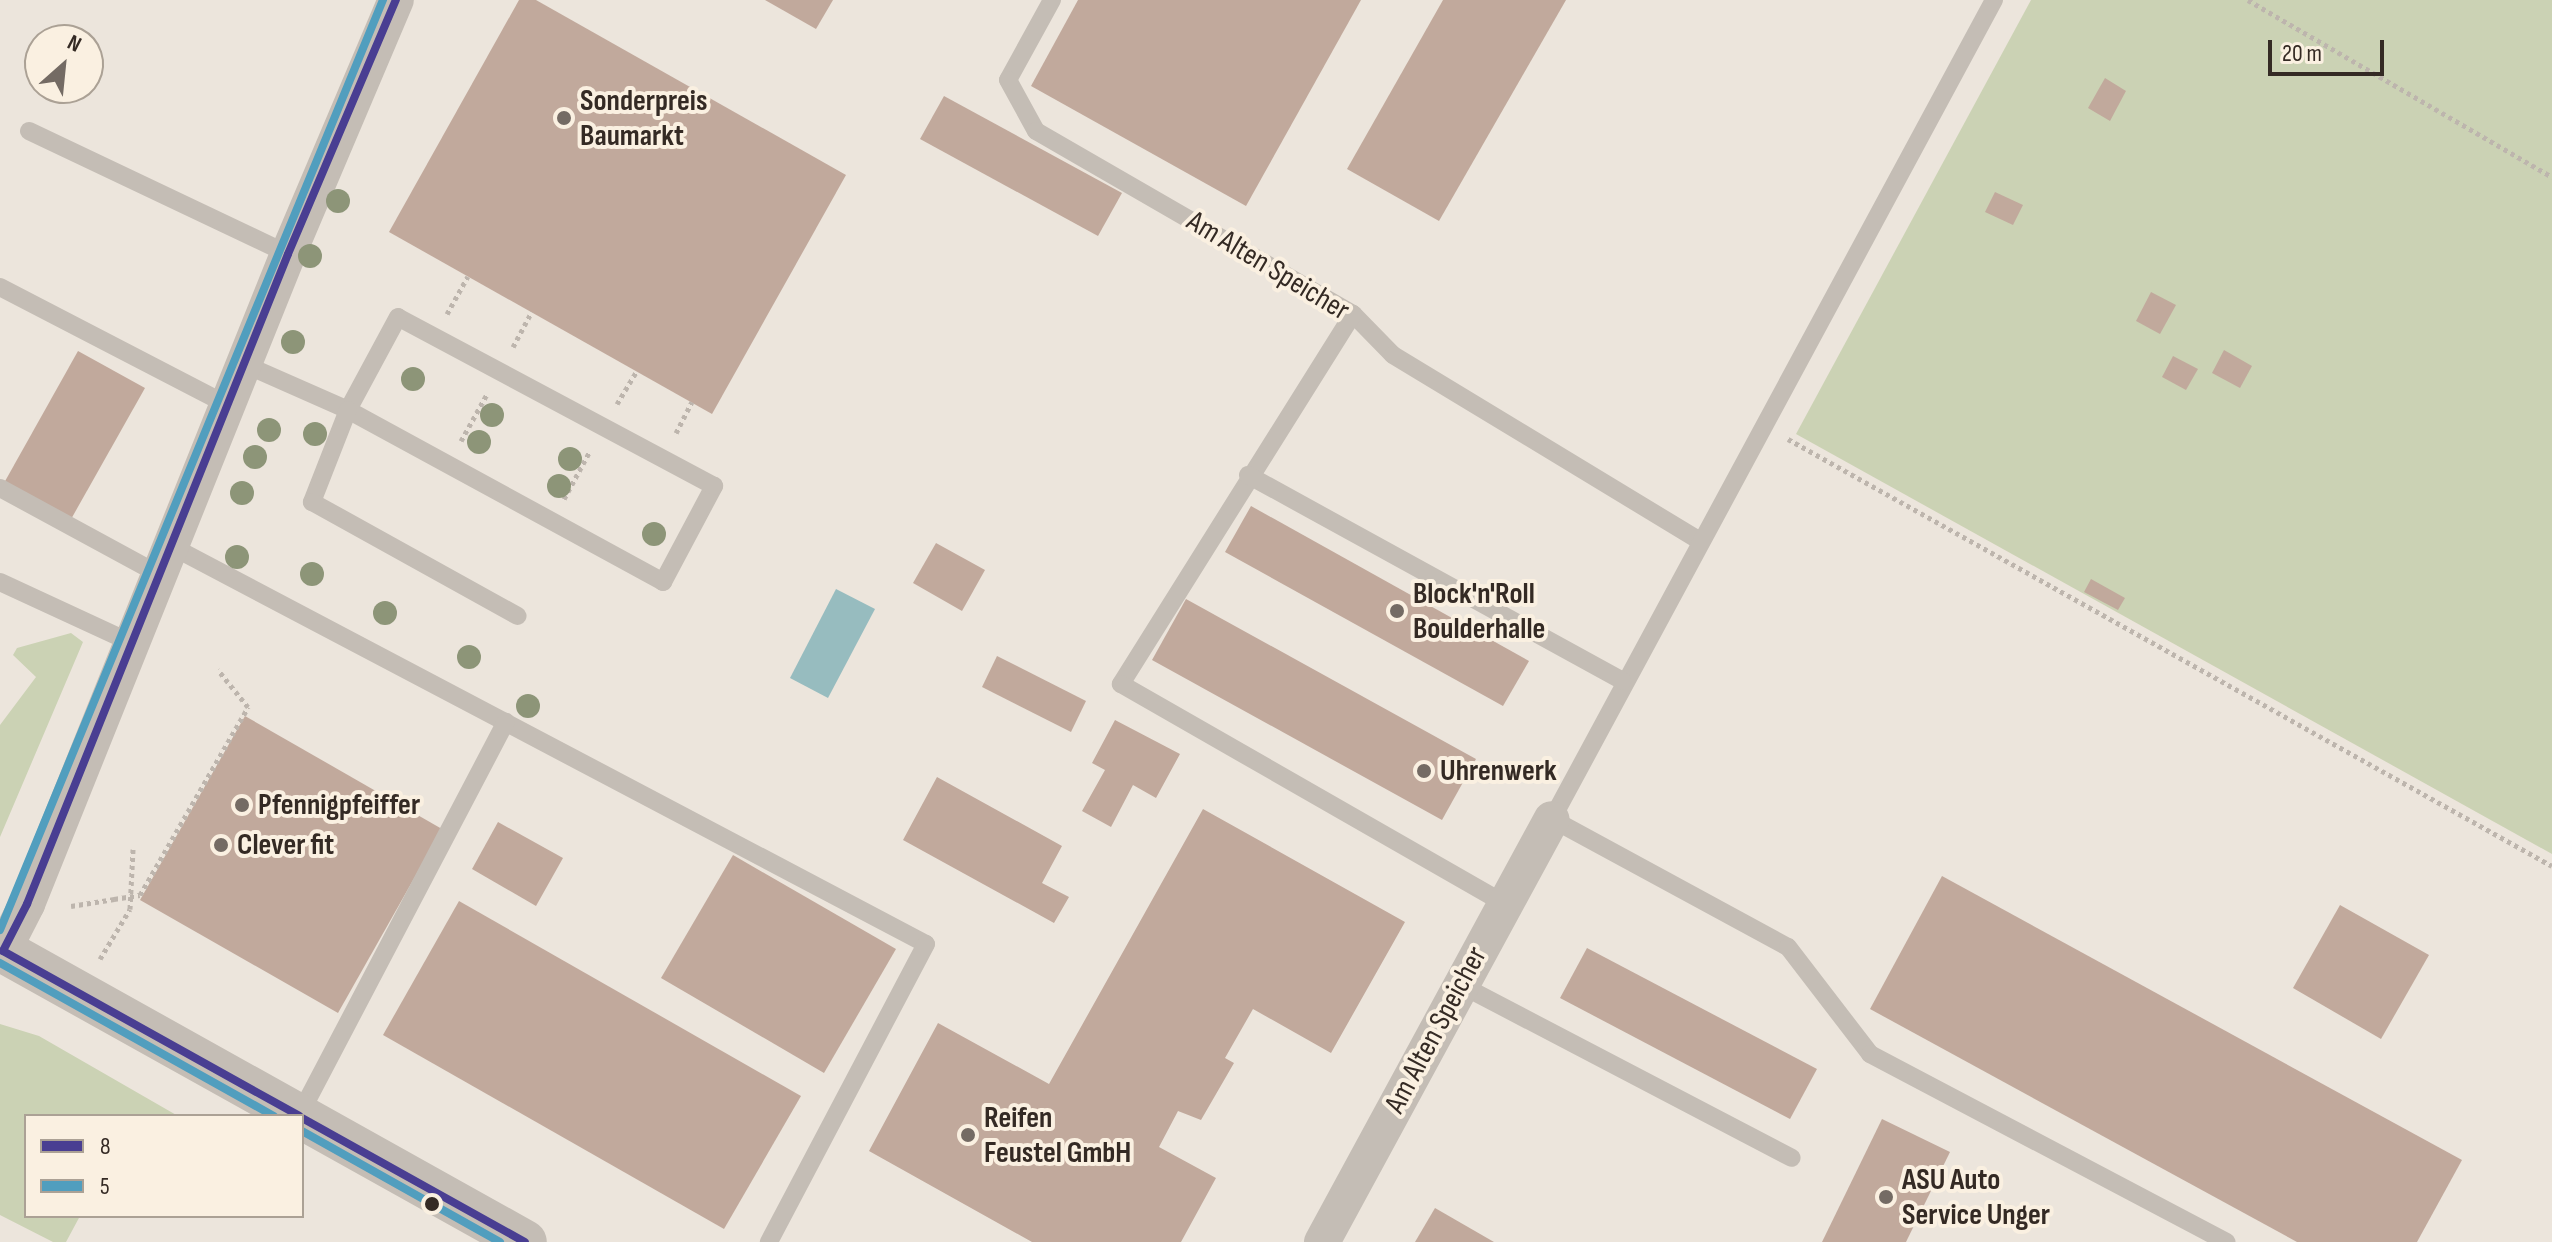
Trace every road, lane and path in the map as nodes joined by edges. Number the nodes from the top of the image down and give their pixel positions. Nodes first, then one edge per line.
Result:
1 (396, 0) edge
2 (1052, 0) edge
3 (1994, 0) edge
4 (2248, 0) edge
5 (29, 131) dead end
6 (2552, 177) edge
7 (288, 254) junction
8 (468, 276) dead end
9 (0, 287) edge
10 (1353, 314) junction
11 (435, 336) junction
12 (246, 365) junction
13 (230, 406) junction
14 (348, 410) junction
15 (1763, 425) junction
16 (1248, 475) junction
17 (0, 488) edge
18 (1700, 541) junction
19 (166, 561) junction
20 (0, 582) edge
21 (518, 616) dead end
22 (132, 643) junction
23 (218, 670) dead end
24 (1622, 681) junction
25 (506, 722) junction
26 (1552, 819) junction
27 (133, 849) dead end
28 (2552, 866) edge
29 (1505, 904) junction
30 (71, 906) dead end
31 (2, 950) edge
32 (100, 960) dead end
33 (1461, 985) junction
34 (300, 1114) joint
35 (304, 1116) edge
36 (1792, 1158) dead end
37 (525, 1242) edge
38 (769, 1242) edge
39 (1322, 1242) edge
40 (2226, 1242) edge

1 - 7 street
2 - 10 lane, Am Alten Speicher
3 - 15 lane
4 - 6 path
5 - 7 lane
7 - 12 street
8 - 11 path
9 - 13 lane
10 - 16 lane
10 - 18 lane, Am Alten Speicher
11 - 14 lane
11 - 14 lane
12 - 13 street
12 - 14 lane
13 - 19 street
14 - 21 lane
15 - 18 lane
15 - 28 path
16 - 24 lane
16 - 29 lane
17 - 19 lane
18 - 24 lane
19 - 22 street
19 - 25 lane
20 - 22 lane
22 - 31 street
23 - 30 path, bridge
24 - 26 lane
25 - 34 lane
25 - 38 lane
26 - 29 street, Am Alten Speicher
26 - 40 lane
27 - 32 path
29 - 33 street, Am Alten Speicher
31 - 34 street
33 - 36 lane
33 - 39 street, Am Alten Speicher
35 - 37 street

